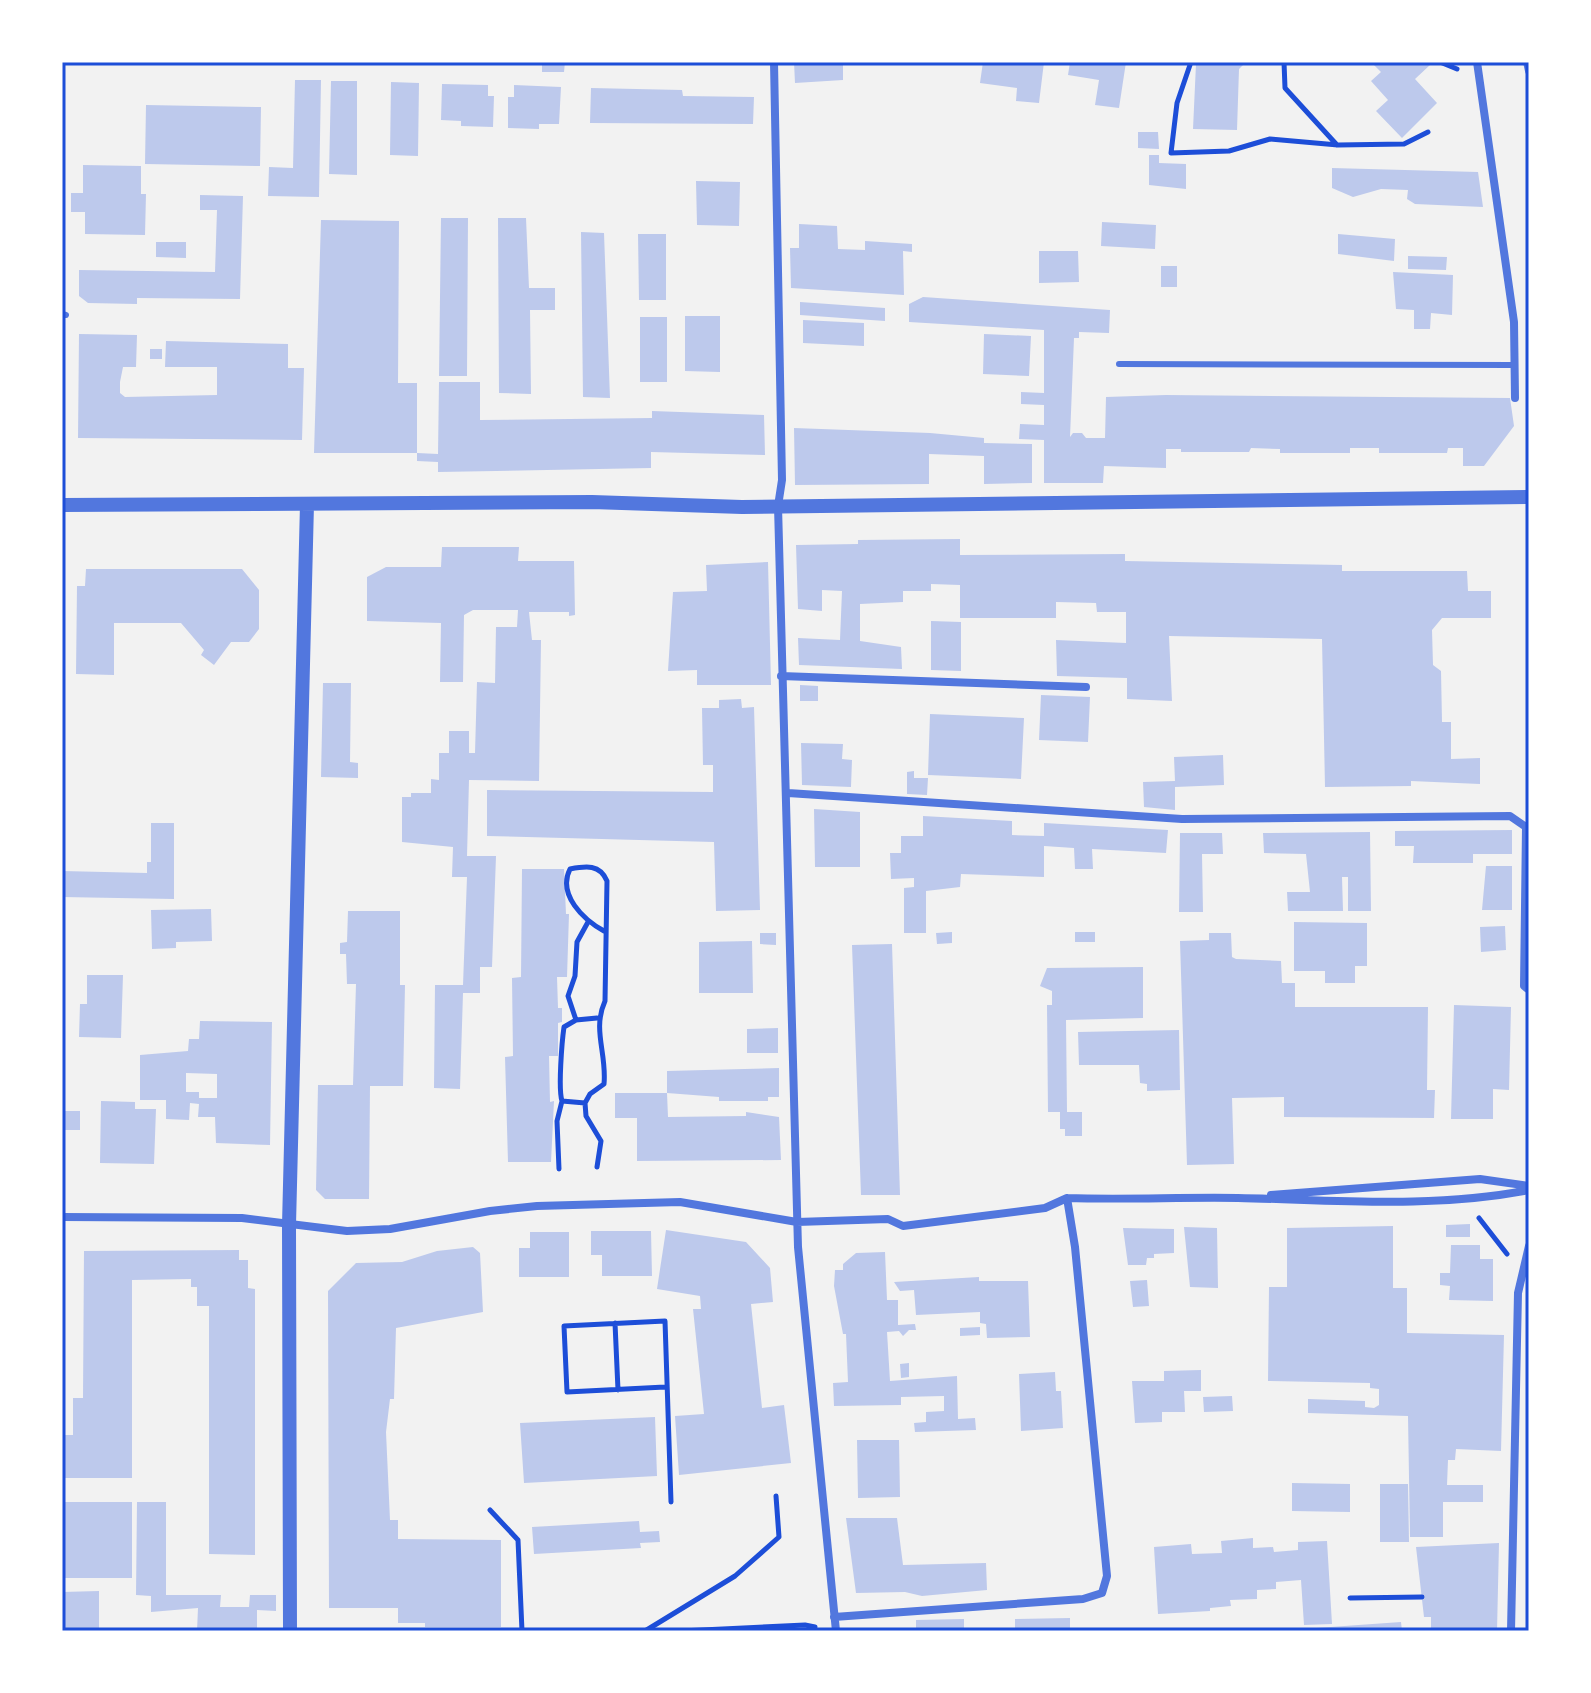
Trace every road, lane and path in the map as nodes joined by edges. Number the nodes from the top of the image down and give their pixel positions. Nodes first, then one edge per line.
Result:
1 (774, 62) edge
2 (1191, 62) edge
3 (1284, 62) edge
4 (1477, 62) edge
5 (1527, 62) edge
6 (1529, 71) edge
7 (1428, 132) dead end
8 (1338, 145) junction
9 (1119, 364) dead end
10 (1514, 365) junction
11 (1515, 398) dead end
12 (1529, 497) edge
13 (307, 504) junction
14 (62, 505) edge
15 (778, 506) junction
16 (781, 676) junction
17 (1086, 687) dead end
18 (788, 793) junction
19 (588, 922) junction
20 (604, 931) junction
21 (1529, 990) edge
22 (597, 1018) junction
23 (576, 1020) junction
24 (562, 1101) junction
25 (585, 1103) junction
26 (597, 1167) dead end
27 (559, 1169) dead end
28 (1529, 1188) edge
29 (1067, 1198) junction
30 (1238, 1198) junction
31 (1481, 1200) junction
32 (62, 1217) edge
33 (797, 1222) junction
34 (289, 1225) junction
35 (1529, 1246) edge
36 (1518, 1293) junction
37 (615, 1323) junction
38 (665, 1387) junction
39 (618, 1390) junction
40 (776, 1496) dead end
41 (671, 1502) dead end
42 (490, 1510) dead end
43 (1422, 1597) dead end
44 (1350, 1598) dead end
45 (834, 1617) junction
46 (818, 1628) dead end
47 (290, 1631) edge
48 (522, 1631) edge
49 (645, 1631) edge
50 (681, 1631) edge
51 (836, 1631) edge
52 (1511, 1631) edge

1 - 15 street
2 - 8 path
3 - 8 path
4 - 10 street
5 - 6 street
7 - 8 path
9 - 10 lane
10 - 11 street
12 - 15 street
13 - 14 street
13 - 15 street
13 - 34 street
15 - 16 street
16 - 17 street
16 - 18 street
18 - 21 street
18 - 33 street
19 - 20 path
19 - 20 path
19 - 23 path
20 - 22 path
22 - 23 path
22 - 25 path
23 - 24 path
24 - 25 path
24 - 27 path
25 - 26 path
28 - 30 street
28 - 31 street
29 - 30 street
29 - 33 street
29 - 45 street
30 - 31 street
31 - 36 path
32 - 34 street
33 - 34 street
33 - 45 street
34 - 47 street
35 - 36 street
36 - 52 street
37 - 38 path
37 - 39 path
37 - 39 path
38 - 39 path
38 - 41 path
40 - 49 path
42 - 48 path
43 - 44 path
45 - 51 street
46 - 50 path

